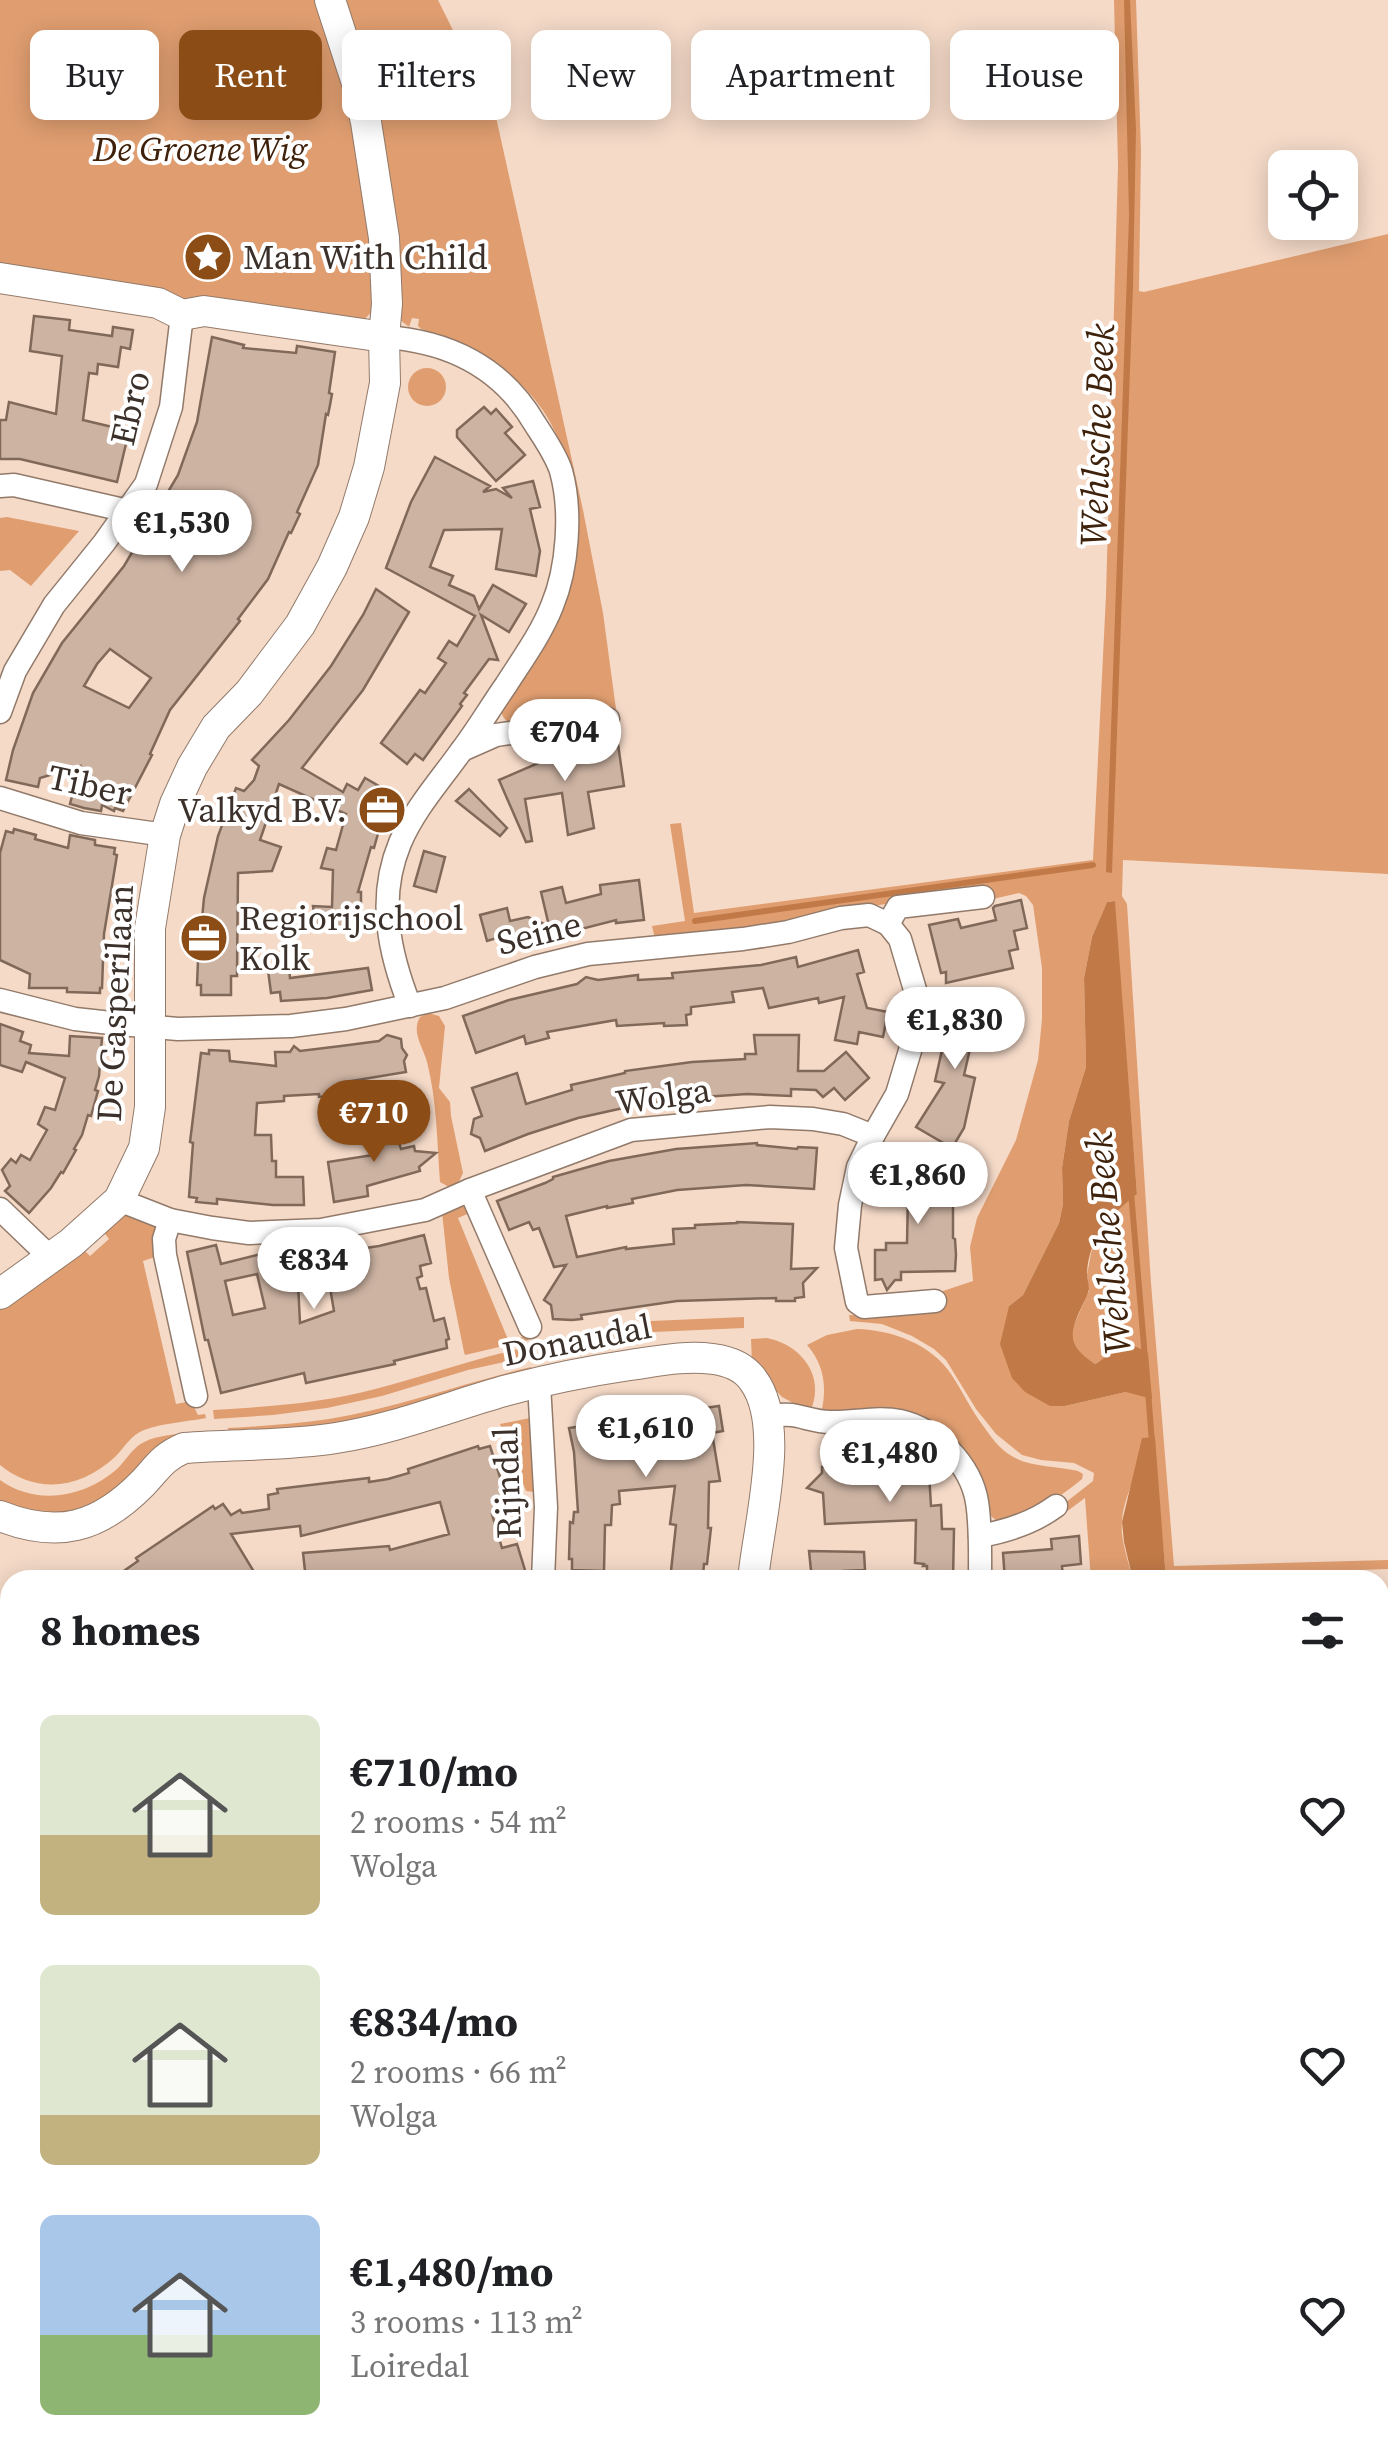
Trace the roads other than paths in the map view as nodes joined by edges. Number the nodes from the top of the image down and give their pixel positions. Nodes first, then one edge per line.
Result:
1 (330, 0) edge
2 (0, 278) edge
3 (182, 315) junction
4 (384, 337) junction
5 (0, 486) edge
6 (128, 511) junction
7 (0, 712) edge
8 (608, 719) dead end
9 (462, 750) junction
10 (0, 798) edge
11 (166, 835) junction
12 (983, 896) dead end
13 (888, 924) junction
14 (0, 1000) edge
15 (410, 1006) junction
16 (148, 1025) junction
17 (873, 1136) junction
18 (470, 1190) junction
19 (119, 1200) junction
20 (0, 1209) edge
21 (170, 1220) junction
22 (51, 1258) junction
23 (0, 1294) edge
24 (936, 1301) dead end
25 (530, 1327) dead end
26 (539, 1384) junction
27 (196, 1396) dead end
28 (768, 1416) junction
29 (1056, 1506) dead end
30 (0, 1516) edge
31 (980, 1536) junction
32 (543, 1570) edge
33 (753, 1570) edge
34 (980, 1570) edge

1 - 4 street, De Gasperilaan
2 - 3 street
3 - 4 street
3 - 6 street, Ebro
4 - 9 street
4 - 11 street, De Gasperilaan
5 - 6 street
6 - 7 street, Ebro
8 - 9 street
9 - 15 street
10 - 11 street, Tiber
11 - 16 street, De Gasperilaan
12 - 13 street
13 - 15 street, Seine
13 - 17 street
14 - 16 street, Seine
15 - 16 street, Seine
16 - 19 street, De Gasperilaan
17 - 18 street, Wolga
17 - 24 street
18 - 21 street, Wolga
18 - 25 street
19 - 21 street, Wolga
19 - 22 street, De Gasperilaan
20 - 22 street
21 - 27 street
22 - 23 street, De Gasperilaan
26 - 28 street, Donaudal
26 - 30 street, Donaudal
26 - 32 street, Rijndal
28 - 31 street
28 - 33 street, Donaudal
29 - 31 street
31 - 34 street

